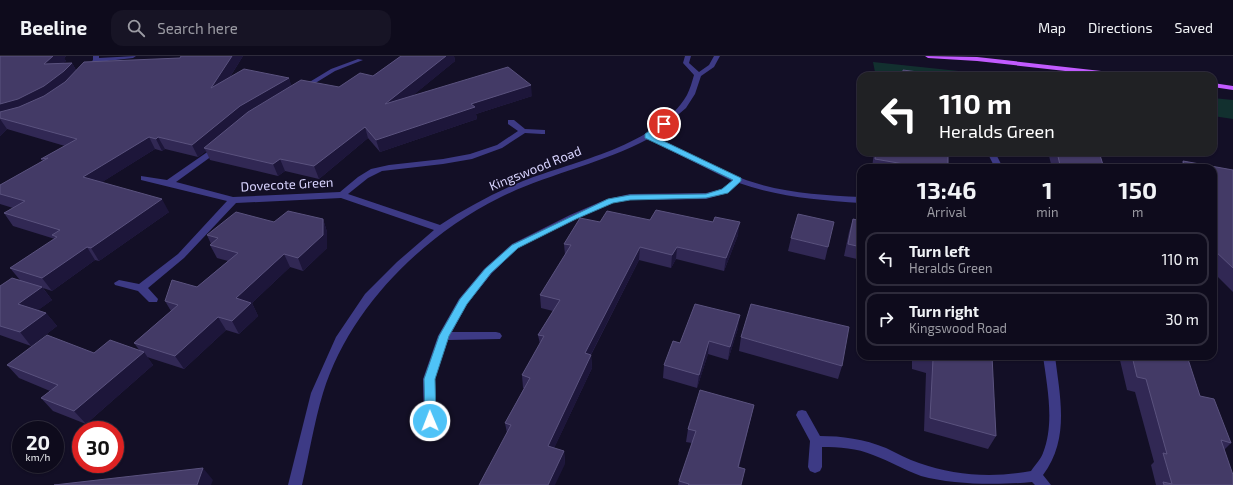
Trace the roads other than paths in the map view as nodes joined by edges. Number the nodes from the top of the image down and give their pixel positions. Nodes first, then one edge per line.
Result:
1 (132, 56) edge
2 (688, 56) edge
3 (718, 56) edge
4 (928, 56) edge
5 (957, 56) edge
6 (96, 58) edge
7 (977, 59) junction
8 (362, 60) edge
9 (1092, 72) edge
10 (698, 75) junction
11 (80, 77) edge
12 (1217, 86) edge
13 (1233, 88) edge
14 (294, 94) edge
15 (511, 122) dead end
16 (523, 130) junction
17 (542, 132) dead end
18 (648, 136) junction
19 (224, 144) edge
20 (144, 178) dead end
21 (738, 180) junction
22 (169, 183) junction
23 (342, 195) junction
24 (233, 200) junction
25 (857, 200) edge
26 (441, 229) junction
27 (119, 283) dead end
28 (141, 288) junction
29 (153, 299) dead end
30 (444, 336) junction
31 (496, 336) dead end
32 (1050, 360) edge
33 (802, 415) dead end
34 (430, 435) dead end
35 (816, 441) junction
36 (815, 467) dead end
37 (1040, 480) edge
38 (295, 485) edge

1 - 6 street
2 - 10 street
3 - 10 street
4 - 7 main road
5 - 7 main road
6 - 11 street
7 - 9 main road
8 - 14 street
10 - 18 street, Kingswood Road
12 - 13 main road
15 - 16 street
16 - 17 street
16 - 23 street, Dovecote Green
18 - 21 street
18 - 26 street, Kingswood Road
19 - 22 street
20 - 22 street, Dovecote Green
21 - 25 street
21 - 30 street
22 - 24 street, Dovecote Green
23 - 24 street, Dovecote Green
23 - 26 street, Dovecote Green
24 - 28 street, Dovecote Green
26 - 38 street, Kingswood Road
27 - 28 street
28 - 29 street
30 - 31 street
30 - 34 street
32 - 37 street
33 - 35 street
35 - 36 street
35 - 37 street

